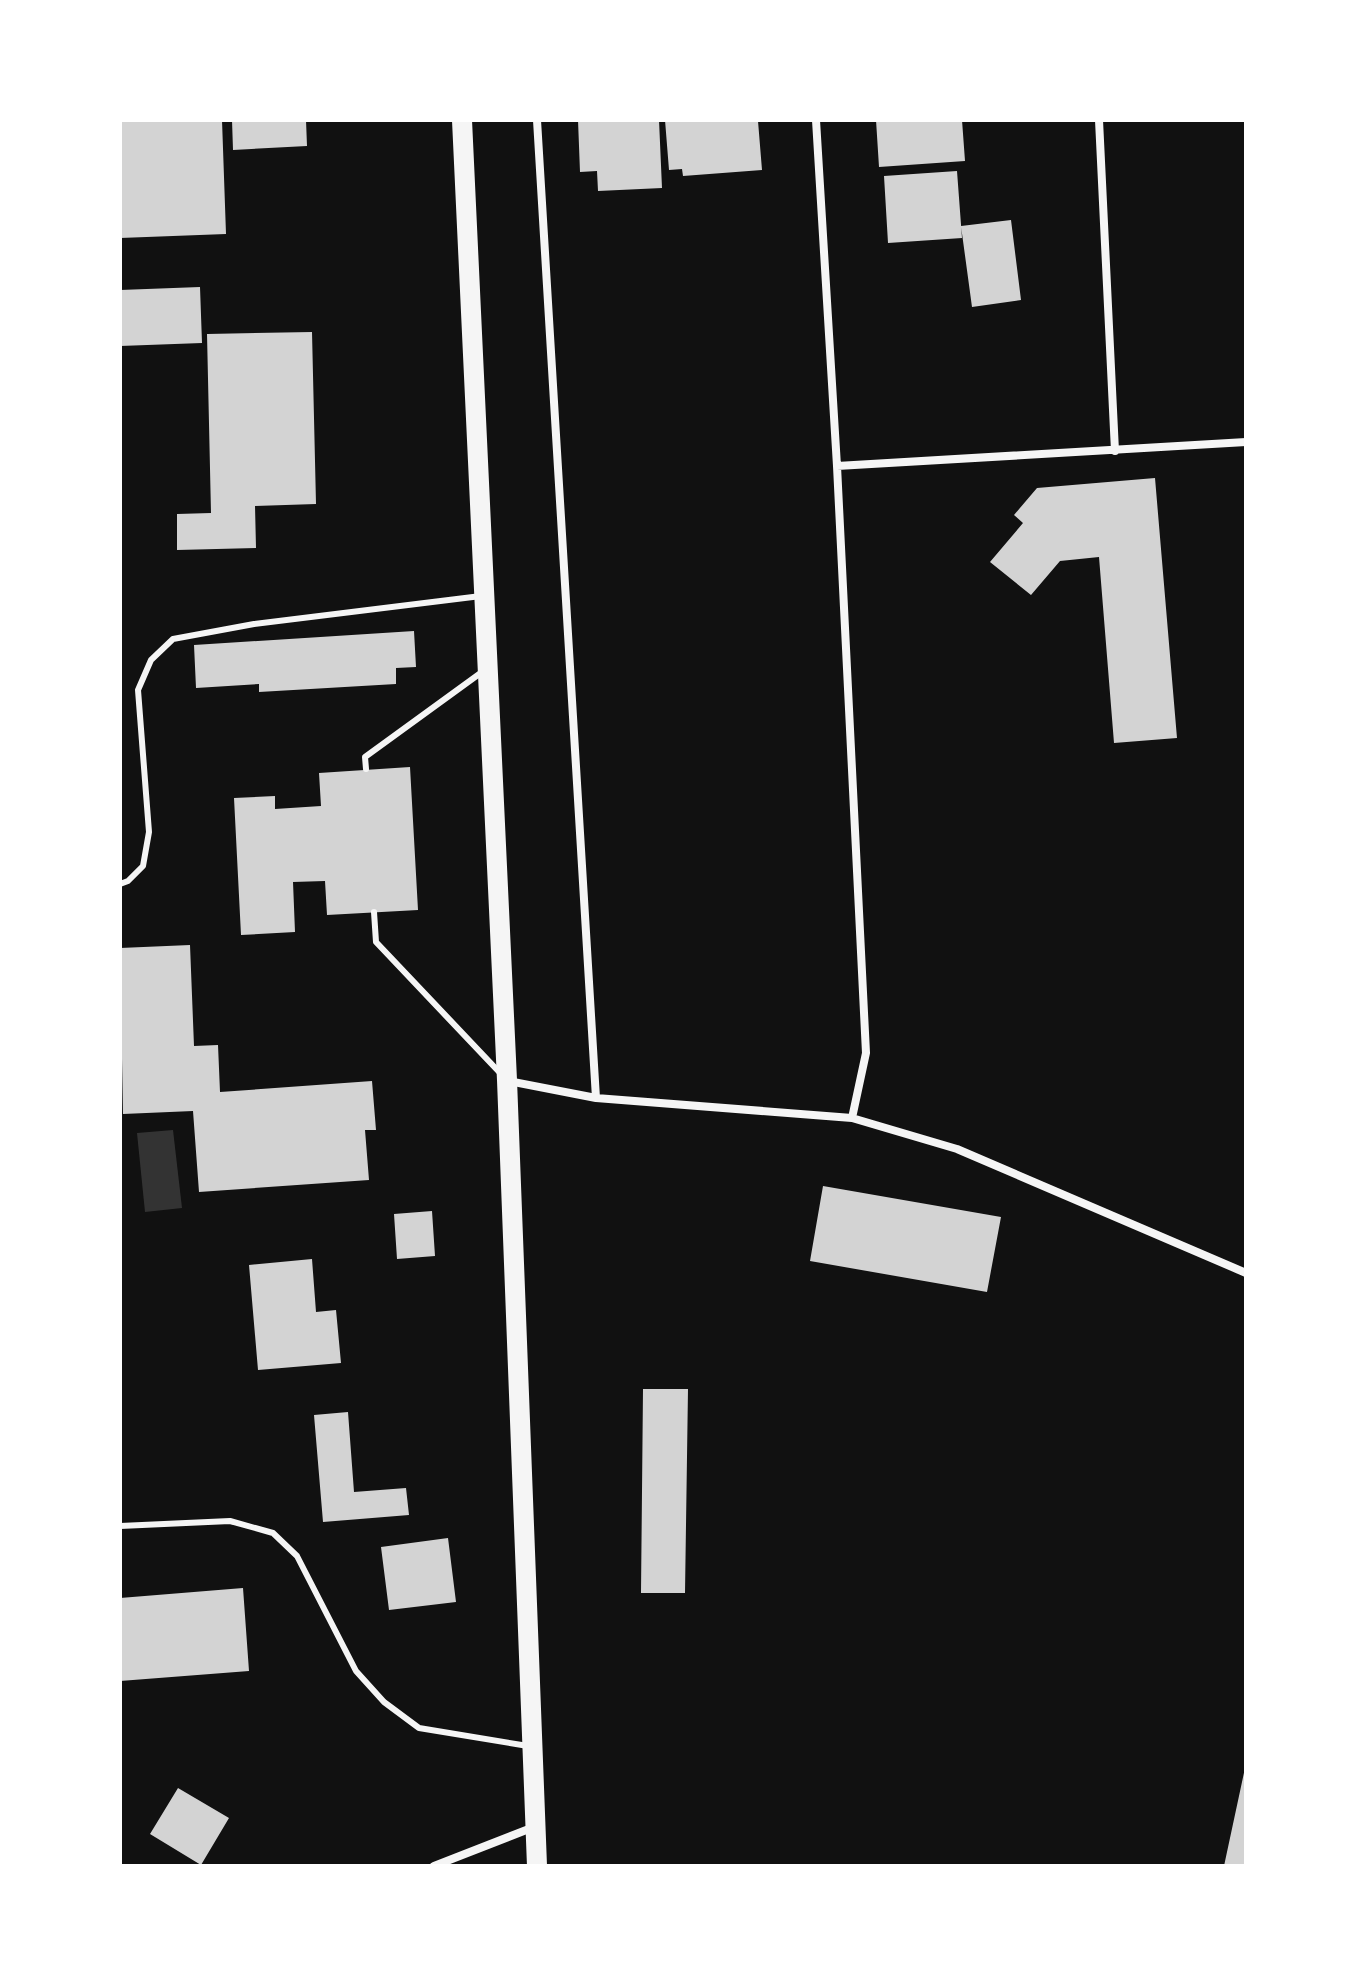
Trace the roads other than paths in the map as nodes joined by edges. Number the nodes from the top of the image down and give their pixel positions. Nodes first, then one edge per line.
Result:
1 (462, 120) edge
2 (537, 120) edge
3 (816, 120) edge
4 (1099, 120) edge
5 (1246, 442) edge
6 (1115, 451) junction
7 (837, 466) junction
8 (484, 595) junction
9 (488, 668) junction
10 (366, 769) dead end
11 (120, 884) edge
12 (374, 912) dead end
13 (507, 1080) junction
14 (596, 1098) junction
15 (852, 1118) junction
16 (1246, 1273) edge
17 (120, 1526) edge
18 (532, 1746) junction
19 (535, 1826) junction
20 (434, 1866) edge
21 (537, 1866) edge

1 - 8 main road
2 - 14 street
3 - 7 street
4 - 6 street
5 - 6 street
6 - 7 street
7 - 15 street
8 - 9 main road
8 - 11 lane
9 - 10 lane
9 - 13 main road
12 - 13 lane
13 - 14 street
13 - 18 main road
14 - 15 street
15 - 16 street
17 - 18 lane
18 - 19 main road
19 - 20 street
19 - 21 main road

